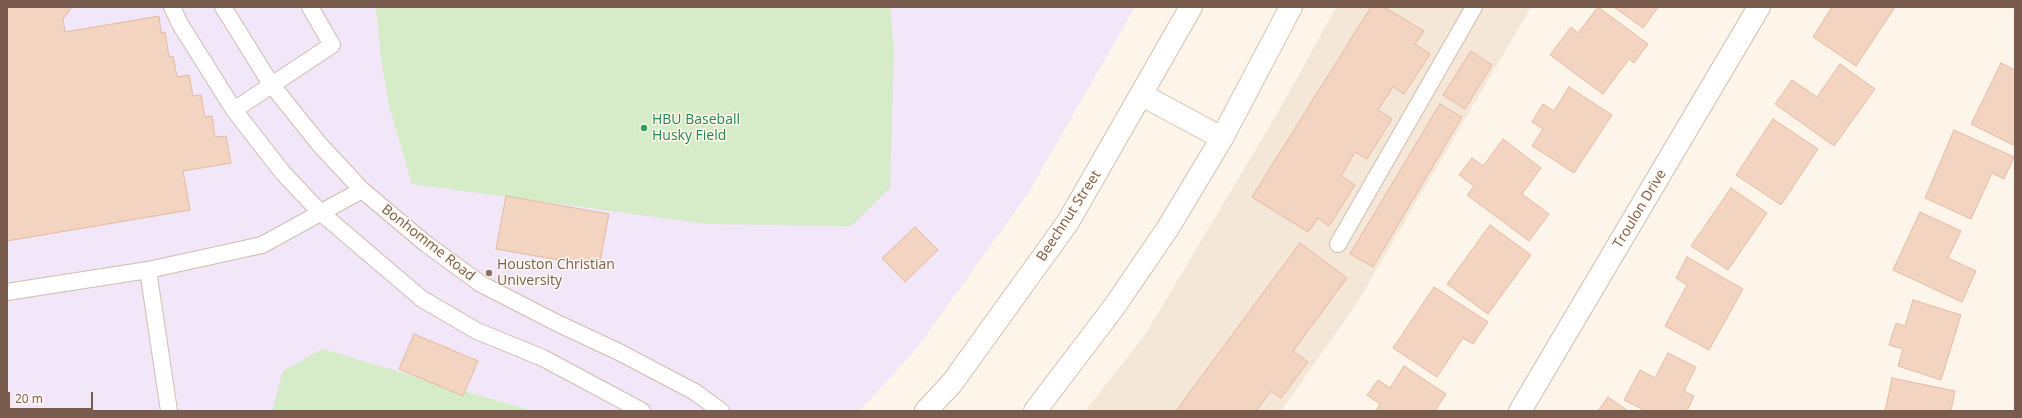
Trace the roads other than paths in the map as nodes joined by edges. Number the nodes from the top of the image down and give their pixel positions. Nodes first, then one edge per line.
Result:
1 (172, 7) edge
2 (223, 7) edge
3 (310, 7) edge
4 (1191, 7) edge
5 (1291, 7) edge
6 (1474, 7) edge
7 (1759, 7) edge
8 (271, 84) junction
9 (1142, 95) junction
10 (234, 110) junction
11 (1222, 138) junction
12 (362, 190) junction
13 (320, 212) junction
14 (1338, 244) dead end
15 (148, 270) junction
16 (7, 292) edge
17 (169, 411) edge
18 (642, 411) edge
19 (721, 411) edge
20 (926, 411) edge
21 (1035, 411) edge
22 (1520, 411) edge

1 - 10 lane
2 - 8 lane, Bonhomme Road
3 - 8 lane
4 - 9 main road, Beechnut Street
5 - 11 main road
6 - 14 lane
7 - 22 main road, Troulon Drive
8 - 10 lane
8 - 12 lane, Bonhomme Road
9 - 11 main road
9 - 20 main road, Beechnut Street
10 - 13 lane
11 - 21 main road
12 - 13 lane
12 - 19 lane, Bonhomme Road
13 - 15 lane
13 - 18 lane
15 - 16 lane
15 - 17 lane

